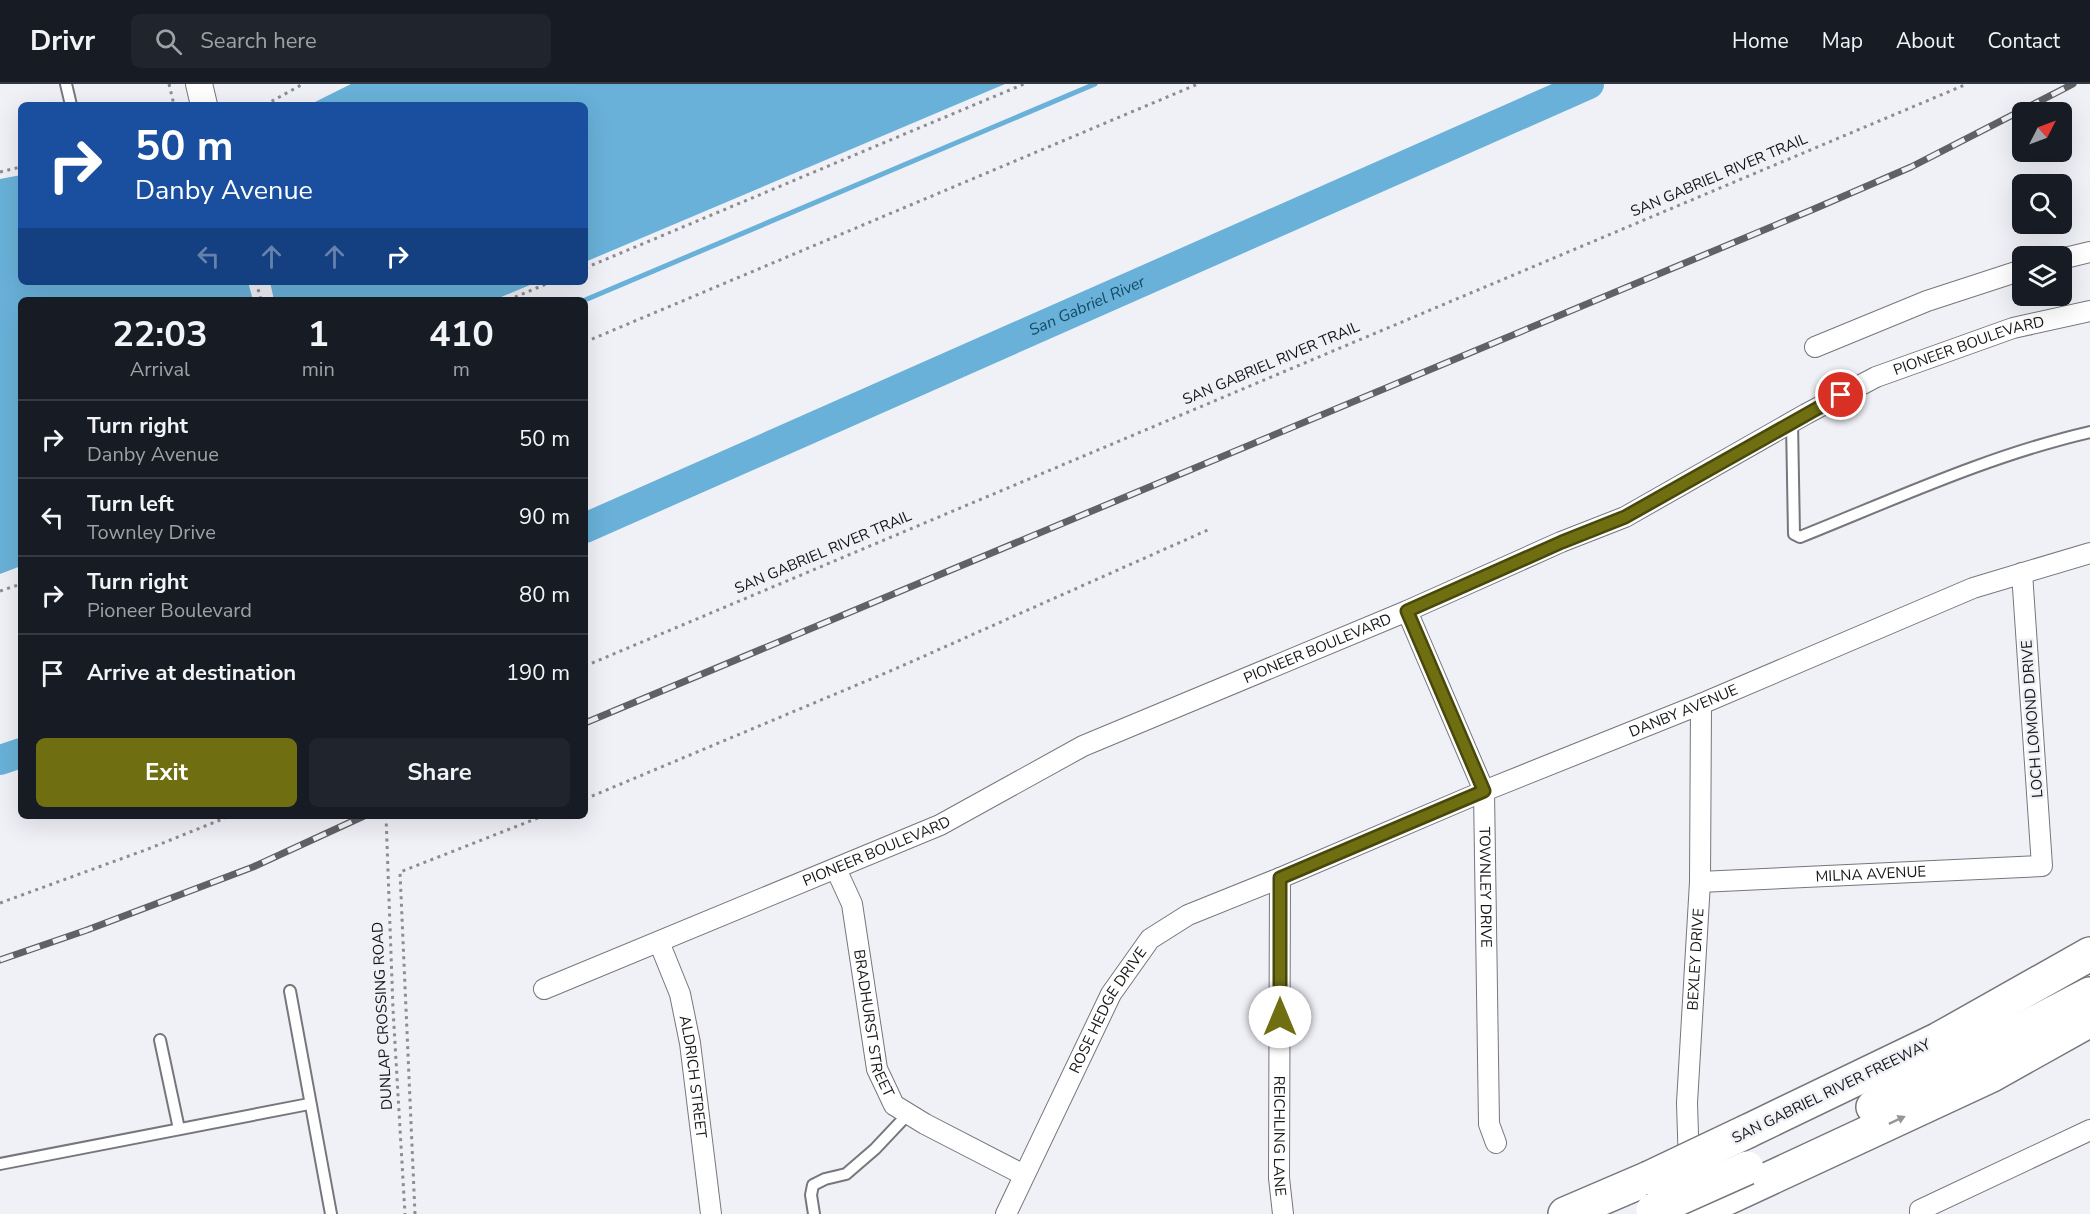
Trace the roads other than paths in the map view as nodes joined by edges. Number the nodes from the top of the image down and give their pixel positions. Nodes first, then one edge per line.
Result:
1 (66, 84) edge
2 (199, 84) edge
3 (70, 102) edge
4 (203, 102) edge
5 (2090, 252) edge
6 (2072, 257) edge
7 (2012, 273) edge
8 (2090, 311) edge
9 (1815, 347) dead end
10 (1792, 422) junction
11 (2090, 432) edge
12 (2090, 553) edge
13 (2022, 573) junction
14 (1407, 611) junction
15 (1701, 704) junction
16 (1484, 791) junction
17 (2042, 866) joint
18 (836, 869) junction
19 (1280, 878) junction
20 (1700, 882) junction
21 (659, 942) junction
22 (2090, 954) edge
23 (2090, 979) edge
24 (544, 989) dead end
25 (290, 991) dead end
26 (2090, 993) edge
27 (2090, 1020) edge
28 (160, 1040) dead end
29 (2090, 1040) edge
30 (1990, 1076) junction
31 (309, 1104) junction
32 (908, 1114) junction
33 (179, 1129) junction
34 (2090, 1130) edge
35 (1496, 1143) dead end
36 (1748, 1161) junction
37 (0, 1164) edge
38 (1024, 1175) junction
39 (1650, 1200) edge
40 (1572, 1211) edge
41 (1920, 1212) edge
42 (331, 1214) edge
43 (711, 1214) edge
44 (814, 1214) edge
45 (1006, 1214) edge
46 (1283, 1214) edge
47 (1692, 1214) edge

1 - 3 lane
2 - 4 street
5 - 6 street
7 - 9 street
8 - 10 street, PIONEER BOULEVARD
10 - 11 lane
10 - 14 street, PIONEER BOULEVARD
12 - 13 street, DANBY AVENUE
13 - 15 street, DANBY AVENUE
13 - 17 street, LOCH LOMOND DRIVE
14 - 16 street, TOWNLEY DRIVE
14 - 18 street, PIONEER BOULEVARD
15 - 16 street, DANBY AVENUE
15 - 20 street, BEXLEY DRIVE
16 - 19 street, DANBY AVENUE
16 - 35 street, TOWNLEY DRIVE
17 - 20 street, MILNA AVENUE
18 - 21 street, PIONEER BOULEVARD
18 - 32 street, BRADHURST STREET
19 - 38 street, ROSE HEDGE DRIVE
19 - 46 street, REICHLING LANE
20 - 47 street, BEXLEY DRIVE
21 - 24 street, PIONEER BOULEVARD
21 - 43 street, ALDRICH STREET
22 - 36 highway, SAN GABRIEL RIVER FREEWAY
23 - 36 highway
25 - 31 lane
26 - 36 highway
27 - 30 highway, SAN GABRIEL RIVER FREEWAY
28 - 33 lane
29 - 30 highway
36 -> 30 highway, SAN GABRIEL RIVER FREEWAY
31 - 33 lane
31 - 42 lane
32 - 38 street, BRADHURST STREET
32 - 44 lane
33 - 37 lane
34 - 41 street
36 - 39 highway, SAN GABRIEL RIVER FREEWAY, bridge
36 - 47 highway, SAN GABRIEL RIVER FREEWAY
38 - 45 street, ROSE HEDGE DRIVE
39 - 40 highway, SAN GABRIEL RIVER FREEWAY

